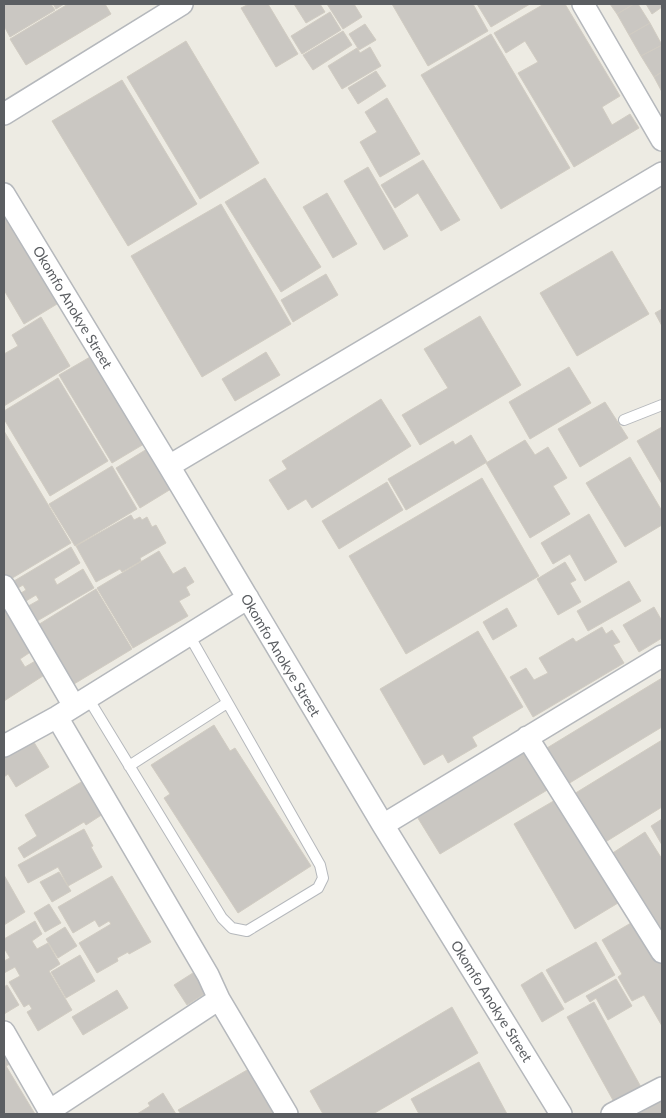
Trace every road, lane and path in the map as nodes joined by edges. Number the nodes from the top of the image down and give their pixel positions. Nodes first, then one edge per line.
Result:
1 (182, 4) edge
2 (583, 4) edge
3 (4, 114) edge
4 (662, 140) edge
5 (662, 173) edge
6 (4, 194) edge
7 (662, 406) edge
8 (624, 420) dead end
9 (169, 466) junction
10 (4, 586) edge
11 (248, 598) junction
12 (189, 635) junction
13 (662, 656) edge
14 (227, 702) junction
15 (73, 707) junction
16 (527, 738) junction
17 (4, 746) edge
18 (129, 766) junction
19 (383, 825) junction
20 (662, 952) edge
21 (219, 999) junction
22 (4, 1032) edge
23 (662, 1088) edge
24 (555, 1112) edge
25 (50, 1113) edge
26 (287, 1114) edge
27 (612, 1114) edge

1 - 3 street
2 - 4 street
5 - 9 street
6 - 9 street, Okomfo Anokye Street
7 - 8 lane
9 - 11 street, Okomfo Anokye Street
10 - 15 street
11 - 12 street
11 - 19 street, Okomfo Anokye Street
12 - 14 lane
12 - 15 street
13 - 16 street
14 - 18 lane
14 - 18 lane
15 - 17 street
15 - 18 lane
15 - 21 street
16 - 19 street
16 - 20 street
19 - 24 street, Okomfo Anokye Street
21 - 25 street
21 - 26 street
22 - 25 street
23 - 27 street

